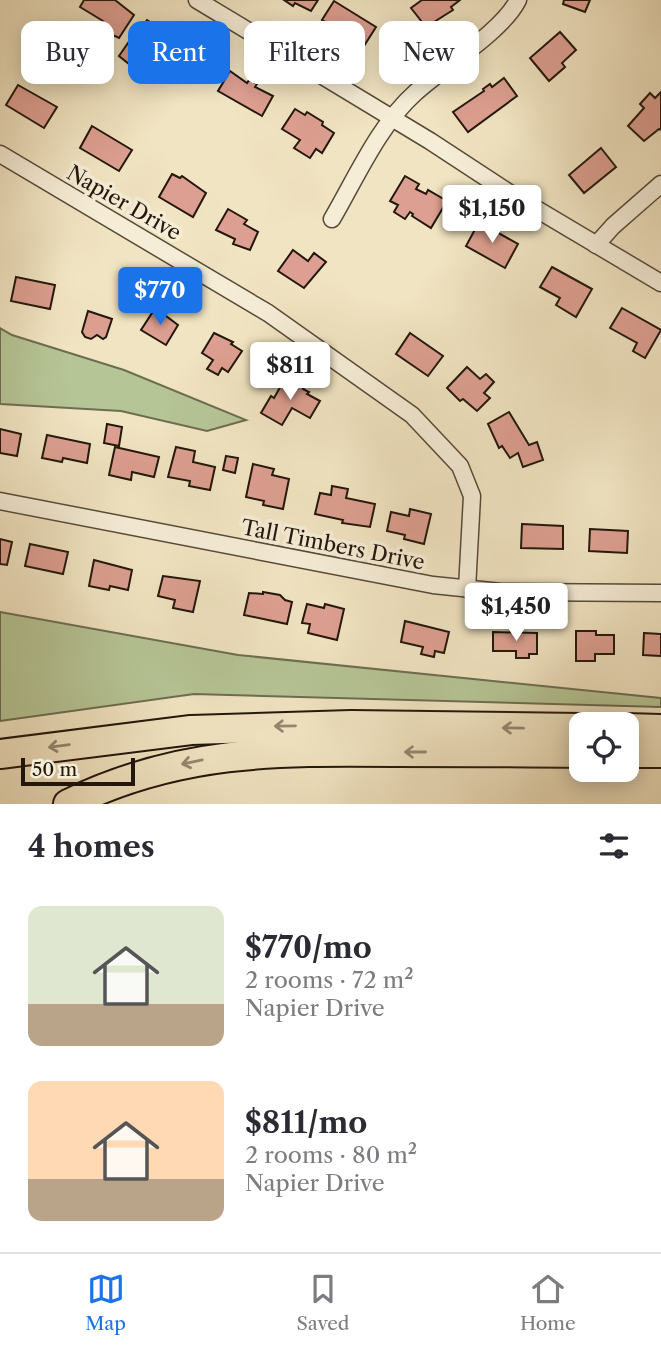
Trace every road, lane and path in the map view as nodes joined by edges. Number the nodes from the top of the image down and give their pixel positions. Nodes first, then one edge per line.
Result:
1 (197, 0) edge
2 (519, 0) edge
3 (392, 117) junction
4 (0, 154) edge
5 (661, 184) edge
6 (332, 219) dead end
7 (596, 245) junction
8 (661, 283) edge
9 (0, 501) edge
10 (467, 589) junction
11 (661, 593) edge
12 (569, 728) edge
13 (639, 728) edge
14 (661, 729) edge
15 (569, 753) edge
16 (639, 753) edge
17 (661, 753) edge
18 (0, 754) edge
19 (68, 804) edge

1 - 3 street
2 - 3 street
3 - 6 street
3 - 7 street
4 - 10 street, Napier Drive
5 - 7 street
7 - 8 street
9 - 10 street, Tall Timbers Drive
10 - 11 street, Tall Timbers Drive
12 -> 18 highway
13 - 14 highway
15 -> 19 highway
16 - 17 highway

